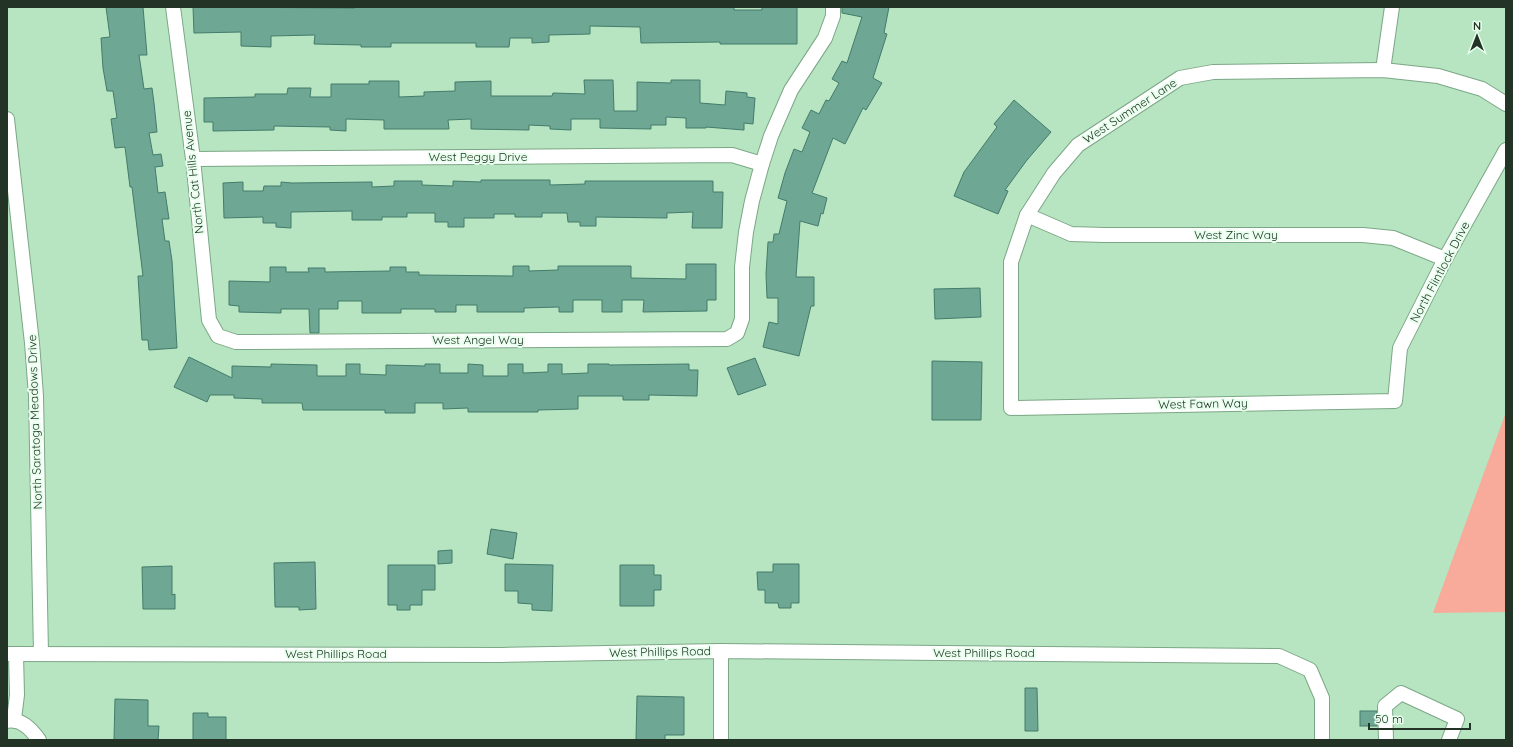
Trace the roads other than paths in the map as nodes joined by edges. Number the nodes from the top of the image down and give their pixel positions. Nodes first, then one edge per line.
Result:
1 (173, 7) edge
2 (833, 7) edge
3 (1392, 7) edge
4 (1383, 70) junction
5 (1506, 104) edge
6 (7, 119) edge
7 (1506, 150) edge
8 (193, 159) junction
9 (762, 164) junction
10 (10, 168) edge
11 (1026, 215) junction
12 (1446, 259) junction
13 (218, 336) joint
14 (1395, 401) joint
15 (1012, 408) joint
16 (721, 652) junction
17 (12, 654) edge
18 (40, 654) junction
19 (11, 720) edge
20 (39, 740) edge
21 (721, 740) edge
22 (1322, 740) edge
23 (1386, 740) edge
24 (1449, 740) edge

1 - 8 street, North Cat Hills Avenue
2 - 9 street
3 - 4 street
4 - 5 street, West Summer Lane
4 - 11 street, West Summer Lane
6 - 10 street, North Saratoga Meadows Drive
7 - 12 street, North Flintlock Drive
8 - 9 street, West Peggy Drive
8 - 13 street, North Cat Hills Avenue
9 - 13 street, West Angel Way
10 - 18 street, North Saratoga Meadows Drive
11 - 12 street, West Zinc Way
11 - 15 street, West Summer Lane
12 - 14 street, North Flintlock Drive
14 - 15 street, West Fawn Way
16 - 18 street, West Phillips Road
16 - 21 street
16 - 22 street, West Phillips Road
17 - 18 street, West Phillips Road
17 - 19 street
19 - 20 street
23 - 24 street

